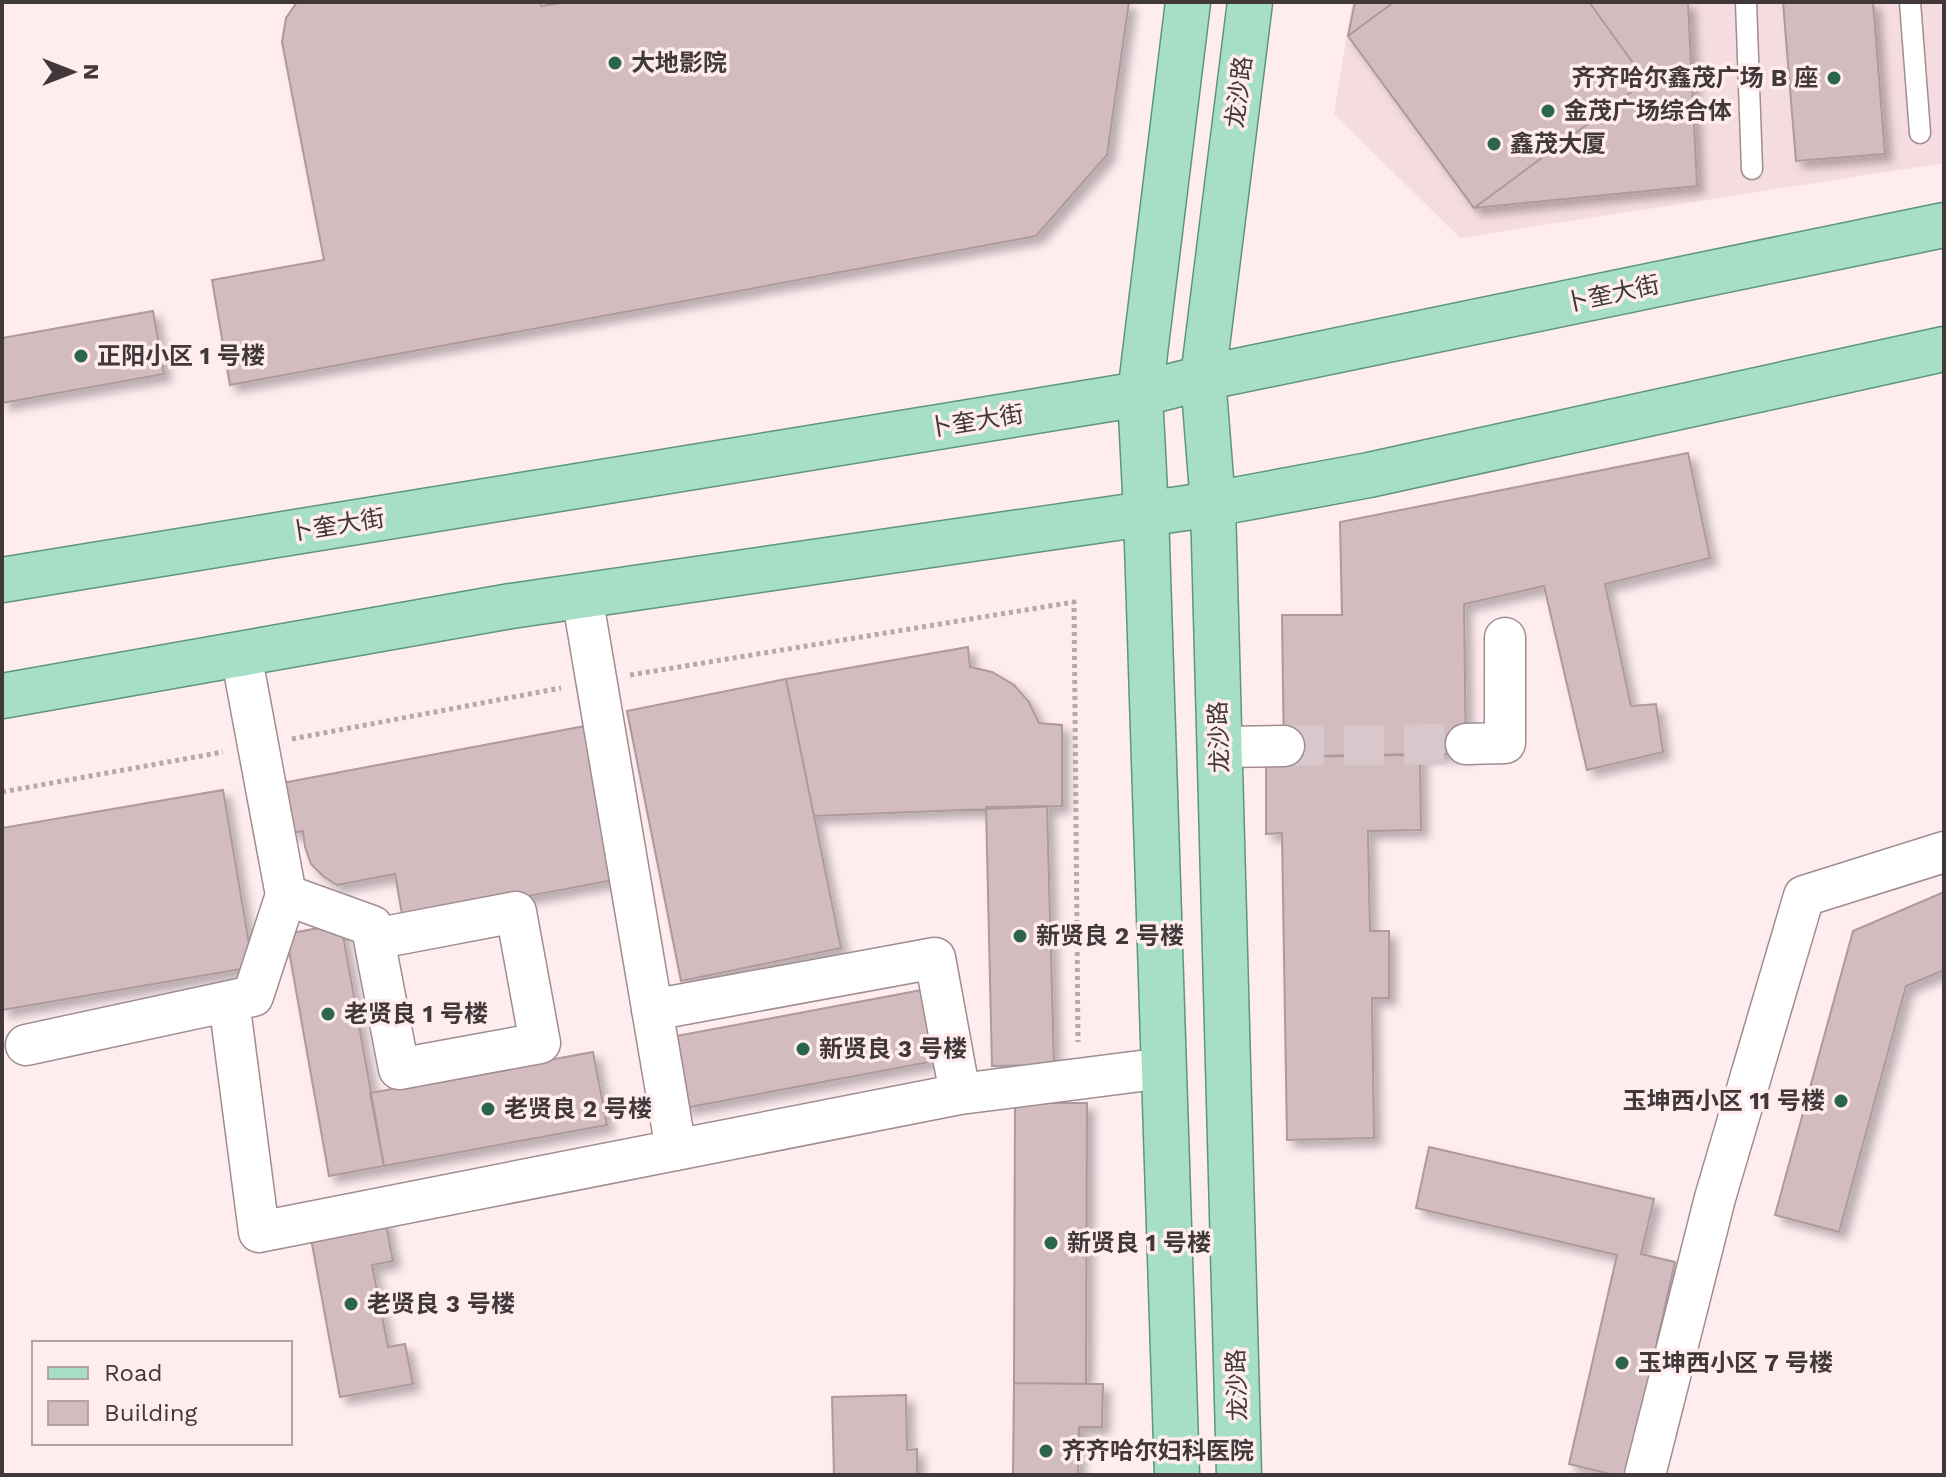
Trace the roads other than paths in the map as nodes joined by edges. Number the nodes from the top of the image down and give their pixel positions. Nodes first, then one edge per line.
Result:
1 (1188, 2) edge
2 (1250, 2) edge
3 (1746, 2) edge
4 (1910, 2) edge
5 (1920, 133) dead end
6 (1752, 169) dead end
7 (1944, 225) edge
8 (1944, 349) edge
9 (1203, 378) junction
10 (1140, 394) junction
11 (1213, 504) junction
12 (1146, 512) junction
13 (2, 580) edge
14 (582, 596) junction
15 (1505, 638) dead end
16 (241, 654) junction
17 (2, 696) edge
18 (1466, 744) tunnel mouth
19 (1284, 746) tunnel mouth
20 (1220, 747) junction
21 (1944, 852) edge
22 (286, 895) junction
23 (374, 939) junction
24 (229, 1001) junction
25 (652, 1010) junction
26 (26, 1045) dead end
27 (1164, 1068) junction
28 (960, 1094) junction
29 (676, 1150) junction
30 (1177, 1475) edge
31 (1239, 1475) edge
32 (1645, 1475) edge

1 - 10 main road
2 - 9 main road, 龙沙路
3 - 6 lane
4 - 5 lane
7 - 9 main road, 卜奎大街
8 - 11 main road
9 - 10 main road, 卜奎大街
9 - 11 main road, 龙沙路
10 - 12 main road
10 - 13 main road, 卜奎大街
11 - 12 main road
11 - 20 main road, 龙沙路
12 - 14 main road
12 - 27 main road
14 - 16 main road
14 - 25 street
15 - 18 street
16 - 17 main road
16 - 22 street
19 - 20 street
20 - 31 main road, 龙沙路
21 - 32 street
22 - 23 street
22 - 24 street
23 - 23 street
24 - 26 street
24 - 29 street
25 - 28 street
25 - 29 street
27 - 28 street
27 - 30 main road
28 - 29 street

